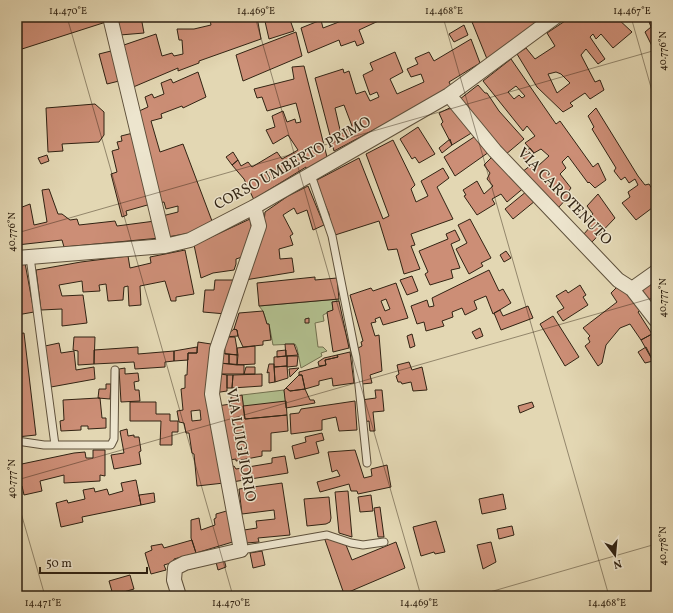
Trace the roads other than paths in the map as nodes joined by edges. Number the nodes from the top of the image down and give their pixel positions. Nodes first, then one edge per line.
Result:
1 (110, 17) edge
2 (554, 17) edge
3 (449, 95) junction
4 (311, 175) junction
5 (254, 207) junction
6 (165, 246) junction
7 (23, 257) edge
8 (656, 272) edge
9 (632, 288) junction
10 (656, 320) edge
11 (115, 370) dead end
12 (17, 442) edge
13 (55, 445) junction
14 (367, 463) dead end
15 (384, 542) dead end
16 (241, 550) junction
17 (179, 596) edge

1 - 6 street
2 - 3 street, CORSO UMBERTO PRIMO
3 - 4 street, CORSO UMBERTO PRIMO
3 - 9 street, VIA CAROTENUTO
4 - 5 street, CORSO UMBERTO PRIMO
4 - 14 lane
5 - 6 street, CORSO UMBERTO PRIMO
5 - 16 street, VIA LUIGI IORIO
6 - 7 street, CORSO UMBERTO PRIMO
7 - 13 lane
8 - 9 street
9 - 10 street, VIA CAROTENUTO
11 - 13 lane
12 - 13 lane
15 - 16 lane
16 - 17 street

